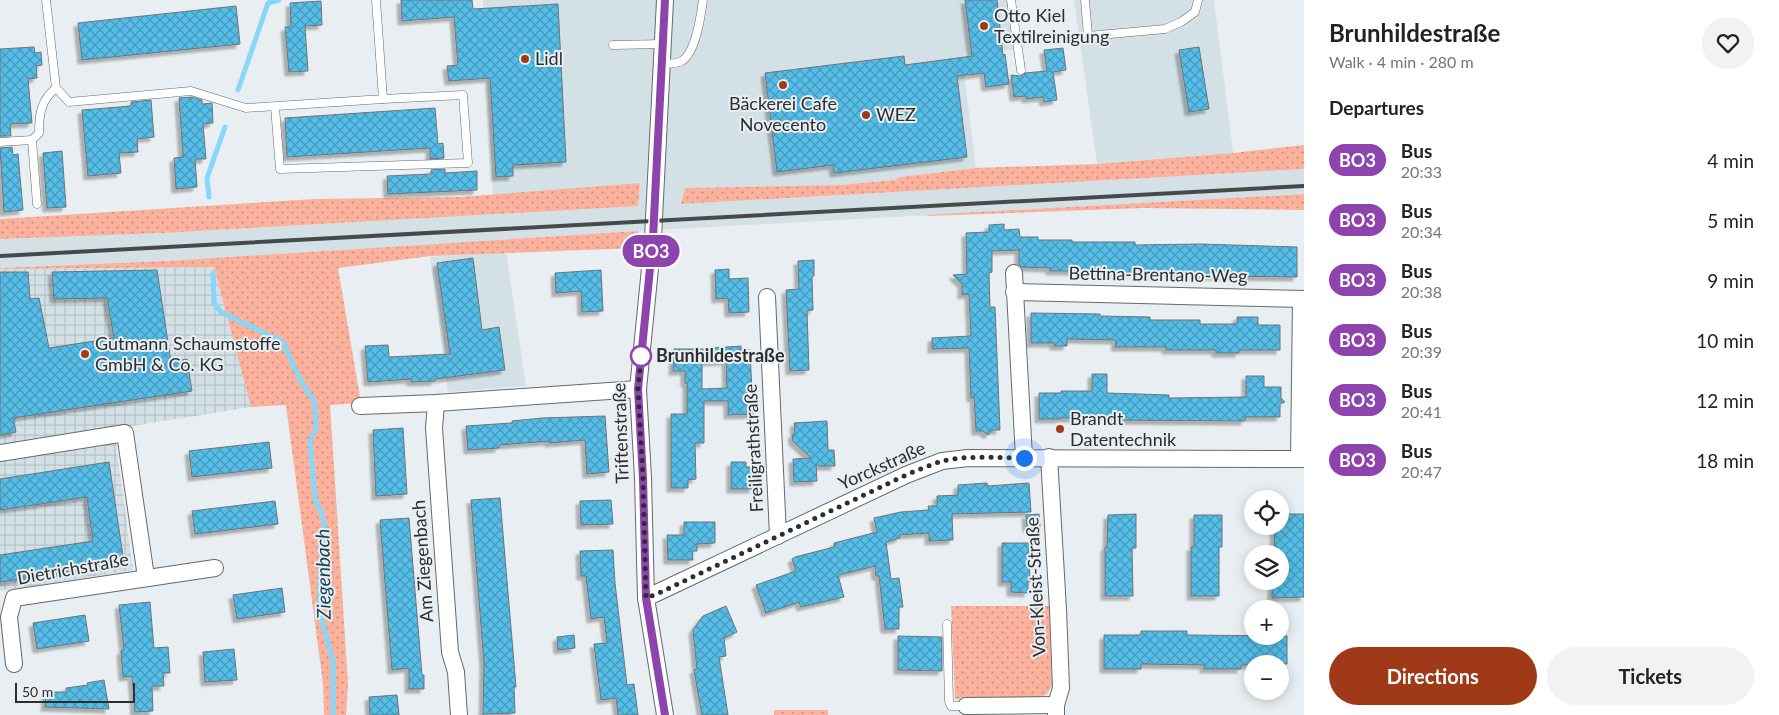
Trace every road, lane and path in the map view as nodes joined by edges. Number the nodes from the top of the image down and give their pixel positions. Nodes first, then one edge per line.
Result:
1 (46, 0) edge
2 (376, 0) edge
3 (665, 0) edge
4 (703, 0) edge
5 (1012, 0) edge
6 (1085, 0) edge
7 (1198, 0) edge
8 (663, 44) junction
9 (613, 45) dead end
10 (662, 64) junction
11 (1022, 70) dead end
12 (56, 88) junction
13 (383, 99) junction
14 (275, 106) junction
15 (32, 140) junction
16 (0, 142) edge
17 (37, 204) dead end
18 (1014, 272) dead end
19 (1014, 292) junction
20 (767, 297) dead end
21 (1302, 298) edge
22 (638, 389) junction
23 (436, 403) junction
24 (360, 406) dead end
25 (0, 453) edge
26 (1049, 457) junction
27 (1024, 458) junction
28 (1302, 459) edge
29 (778, 536) junction
30 (215, 568) dead end
31 (146, 577) junction
32 (646, 598) junction
33 (947, 624) dead end
34 (14, 664) dead end
35 (966, 706) joint
36 (1056, 710) edge
37 (459, 715) edge
38 (666, 715) edge

1 - 12 lane
2 - 13 lane
3 - 8 street, Triftenstraße
4 - 10 lane
5 - 11 lane
6 - 7 lane
8 - 9 lane
8 - 10 street, Triftenstraße
10 - 22 street, Triftenstraße
12 - 14 lane
12 - 15 lane
13 - 14 lane
13 - 14 lane
15 - 16 lane
15 - 17 lane
18 - 19 street
19 - 21 street, Bettina-Brentano-Weg
19 - 27 street
20 - 29 street, Freiligrathstraße
21 - 28 street, Bettina-Brentano-Weg
22 - 23 street
22 - 32 street, Triftenstraße
23 - 24 street
23 - 37 street, Am Ziegenbach
25 - 31 street, Dietrichstraße
26 - 27 street, Yorckstraße
26 - 28 street, Yorckstraße
26 - 36 street, Von-Kleist-Straße
27 - 29 street, Yorckstraße
29 - 32 street, Yorckstraße
30 - 31 street, Dietrichstraße
31 - 34 street, Dietrichstraße
32 - 38 street, Triftenstraße
33 - 35 lane
35 - 36 street

